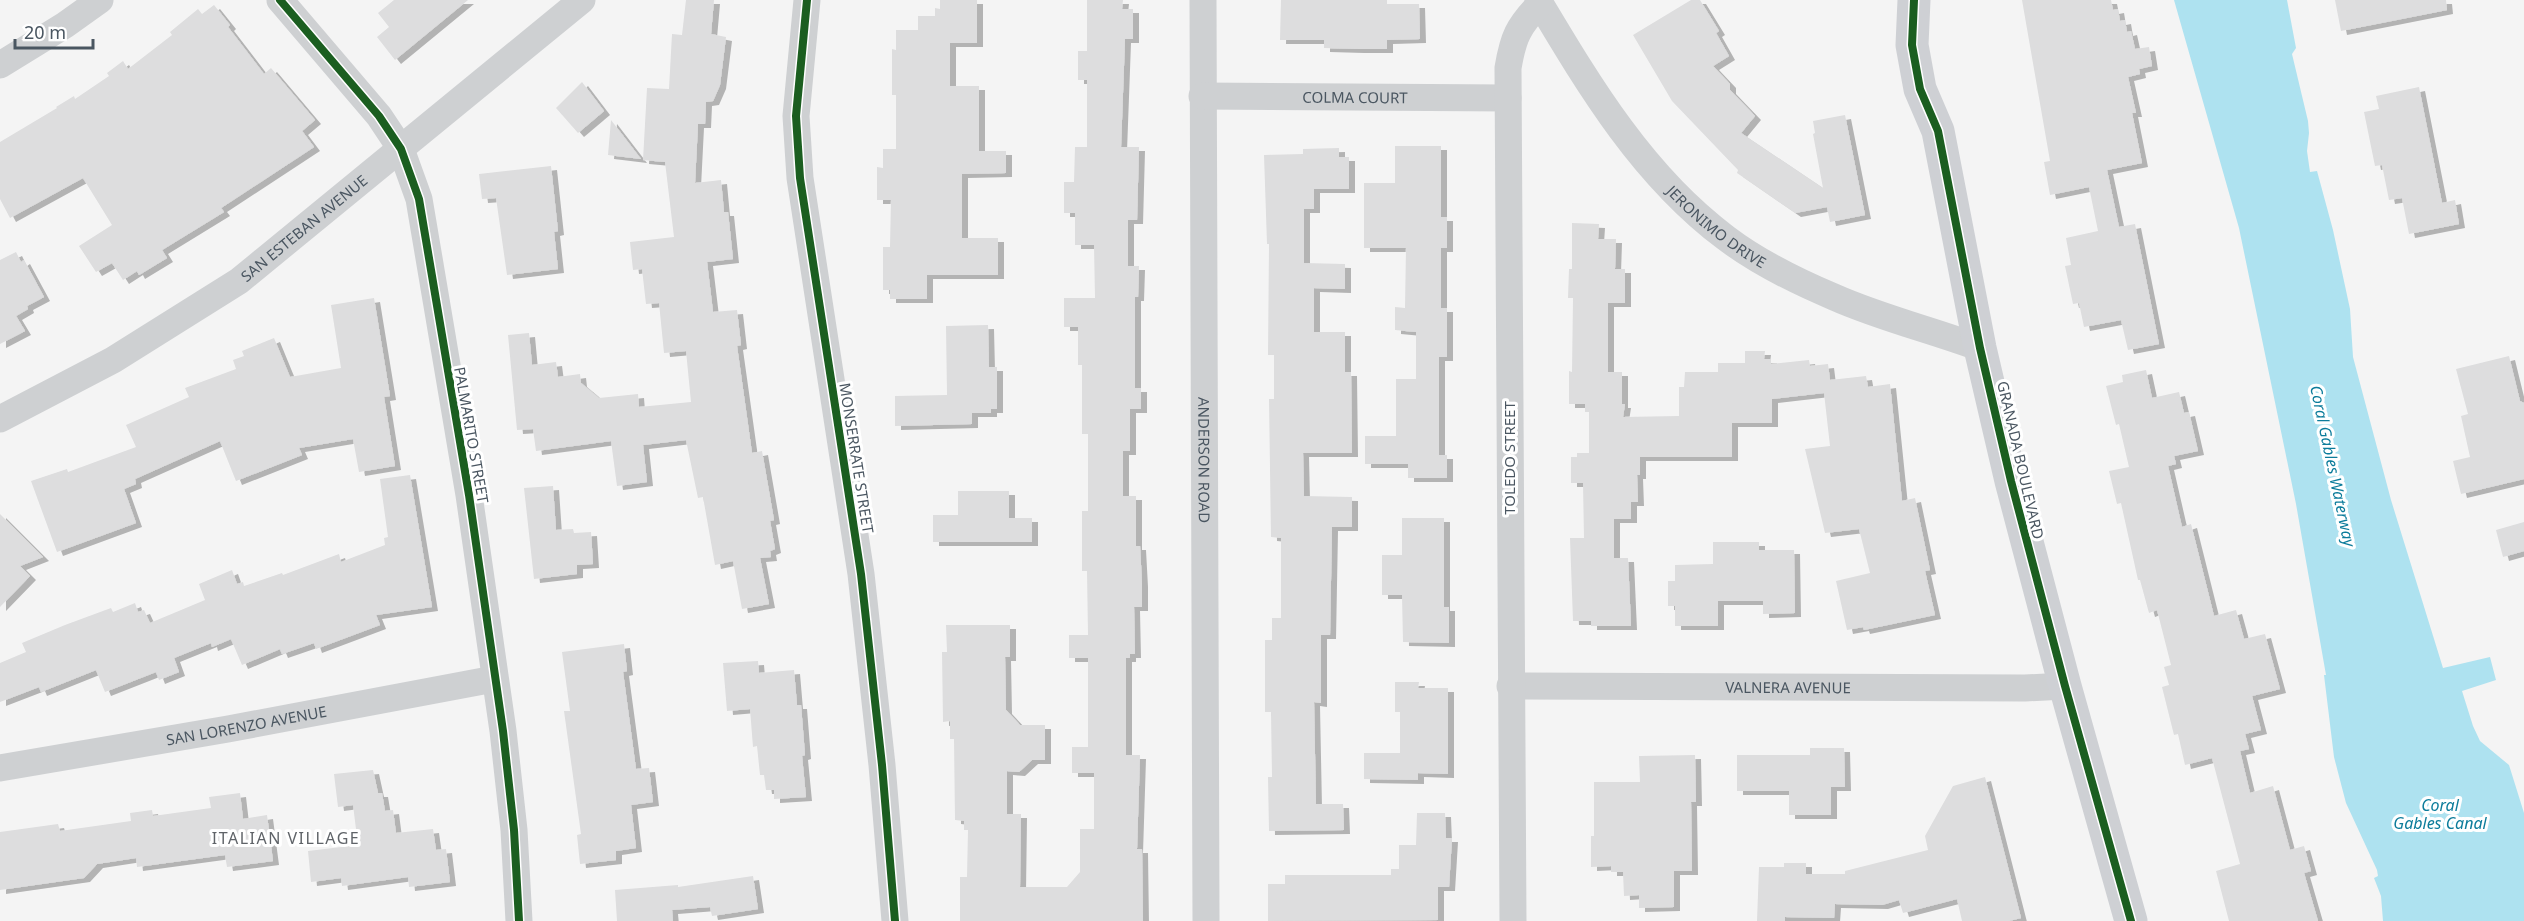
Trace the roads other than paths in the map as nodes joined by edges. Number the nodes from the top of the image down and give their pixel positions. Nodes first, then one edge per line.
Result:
1 (100, 0) edge
2 (280, 0) edge
3 (582, 0) edge
4 (807, 0) edge
5 (1203, 0) edge
6 (1915, 0) edge
7 (1539, 2) edge
8 (0, 65) edge
9 (1202, 96) junction
10 (1508, 98) junction
11 (401, 149) junction
12 (1980, 348) junction
13 (0, 419) edge
14 (494, 679) junction
15 (1510, 686) junction
16 (2065, 686) junction
17 (0, 768) edge
18 (519, 921) edge
19 (895, 921) edge
20 (1206, 921) edge
21 (1513, 921) edge
22 (2131, 921) edge

1 - 8 street
2 - 11 street, PALMARITO STREET
3 - 11 street, SAN ESTEBAN AVENUE
4 - 19 street, MONSERRATE STREET
5 - 9 street, ANDERSON ROAD
6 - 12 street, GRANADA BOULEVARD
7 - 10 street, TOLEDO STREET
7 - 12 street, JERONIMO DRIVE
9 - 10 street, COLMA COURT
9 - 20 street, ANDERSON ROAD
10 - 15 street, TOLEDO STREET
11 - 13 street, SAN ESTEBAN AVENUE
11 - 14 street, PALMARITO STREET
12 - 16 street, GRANADA BOULEVARD
14 - 17 street, SAN LORENZO AVENUE
14 - 18 street, PALMARITO STREET
15 - 16 street, VALNERA AVENUE
15 - 21 street, TOLEDO STREET
16 - 22 street, GRANADA BOULEVARD

